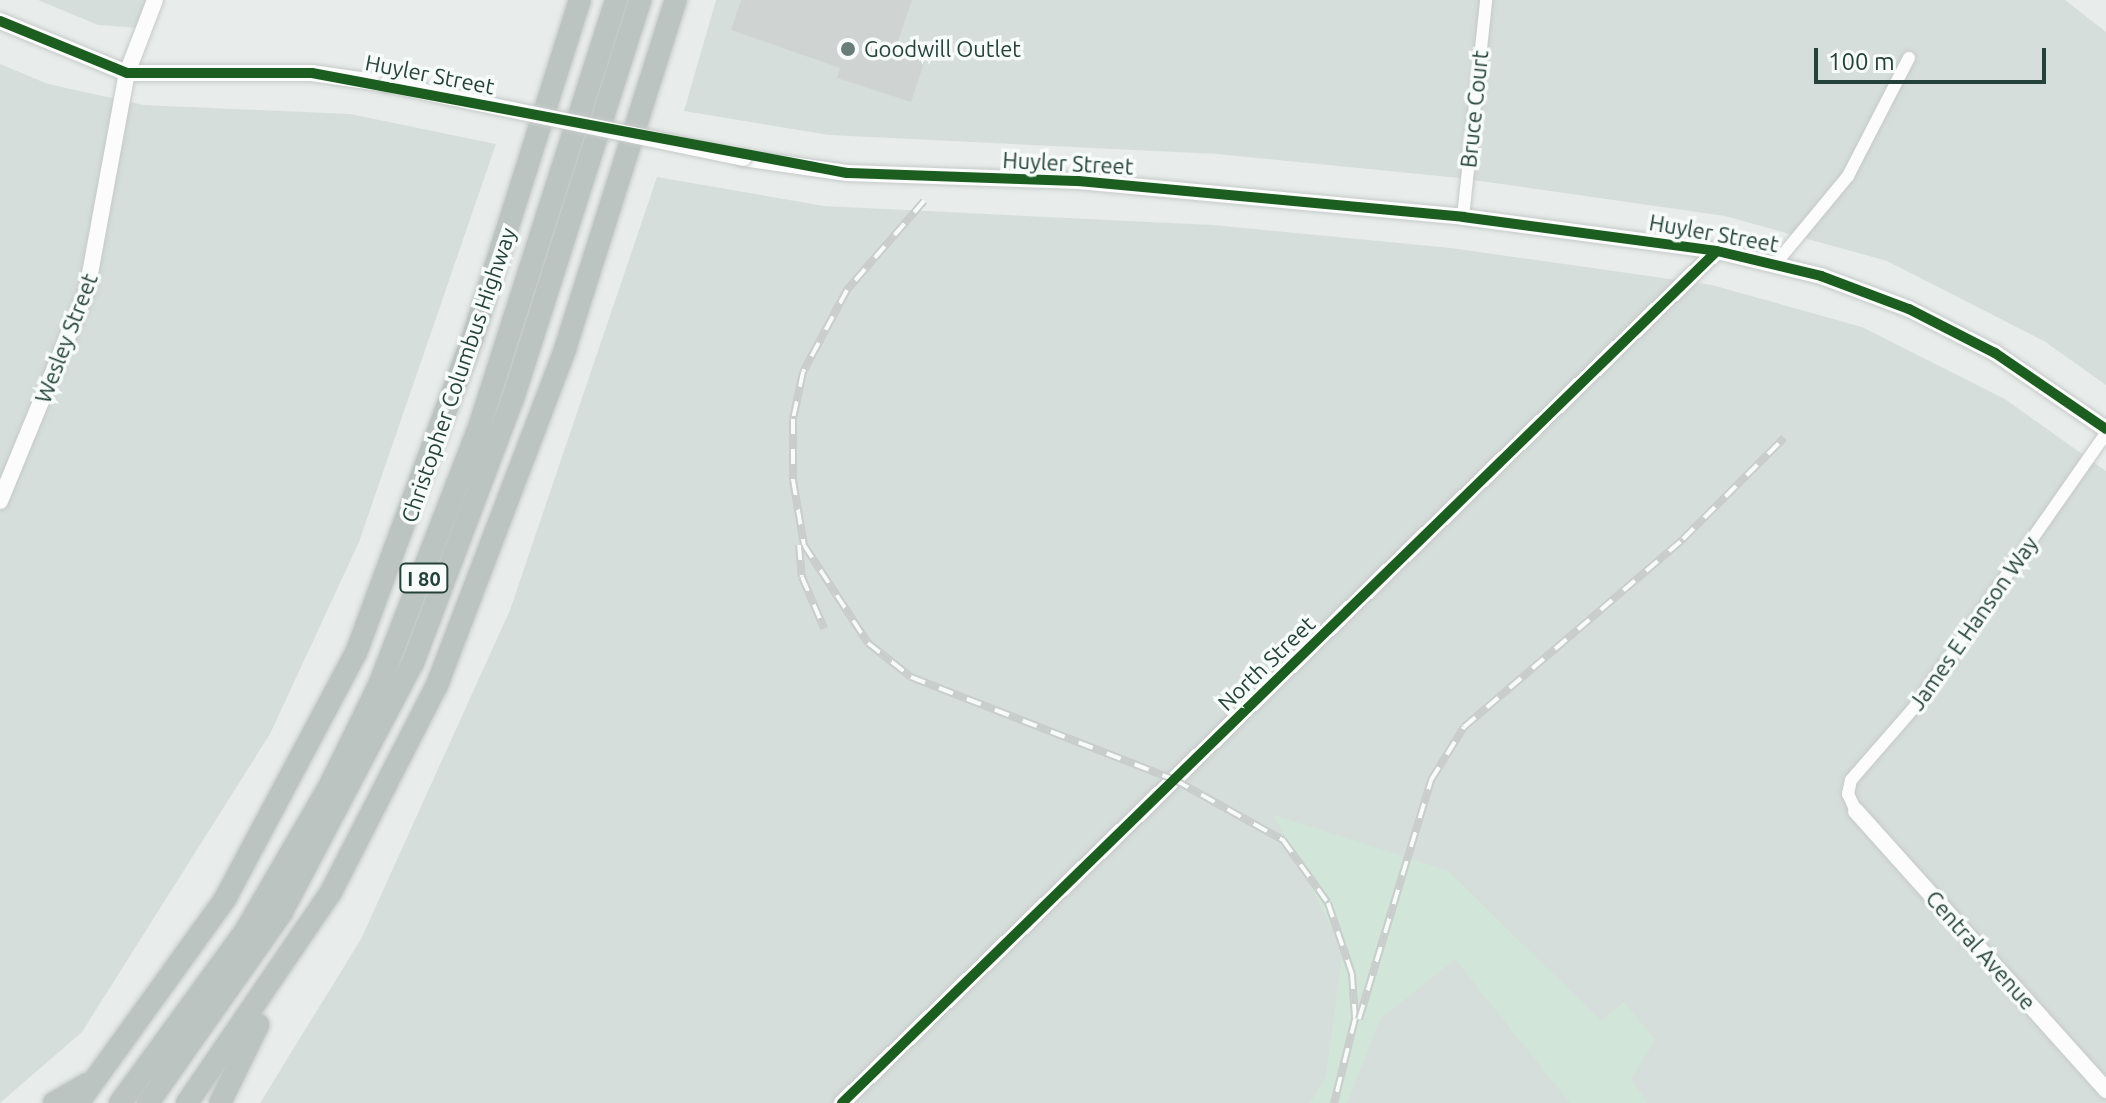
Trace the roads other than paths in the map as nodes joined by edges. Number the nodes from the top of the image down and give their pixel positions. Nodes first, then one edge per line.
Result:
1 (155, 0) edge
2 (580, 0) edge
3 (616, 0) edge
4 (640, 0) edge
5 (676, 0) edge
6 (1486, 0) edge
7 (0, 21) edge
8 (1909, 58) dead end
9 (127, 73) junction
10 (1463, 217) junction
11 (1717, 251) junction
12 (1776, 263) junction
13 (2106, 431) edge
14 (0, 501) edge
15 (1856, 811) joint
16 (292, 955) junction
17 (99, 1078) junction
18 (2106, 1090) edge
19 (54, 1103) edge
20 (78, 1103) edge
21 (120, 1103) edge
22 (148, 1103) edge
23 (187, 1103) edge
24 (220, 1103) edge
25 (842, 1103) edge

1 - 9 street, Wesley Street
2 - 17 highway, Christopher Columbus Highway / I 80
3 - 21 highway, Christopher Columbus Highway / I 80
4 - 22 highway, I 80
5 - 16 highway, I 80
6 - 10 street, Bruce Court
7 - 9 street, Huyler Street
8 - 12 street
9 - 10 street, Huyler Street, bridge
9 - 14 street, Wesley Street
10 - 11 street, Huyler Street
11 - 12 street, Huyler Street
11 - 25 street, North Street
12 - 13 street, Huyler Street
13 - 15 street, James E Hanson Way
15 - 18 street, Central Avenue
16 - 23 highway, I 80
16 - 24 highway
17 - 19 highway
17 - 20 highway, Christopher Columbus Highway / I 80

